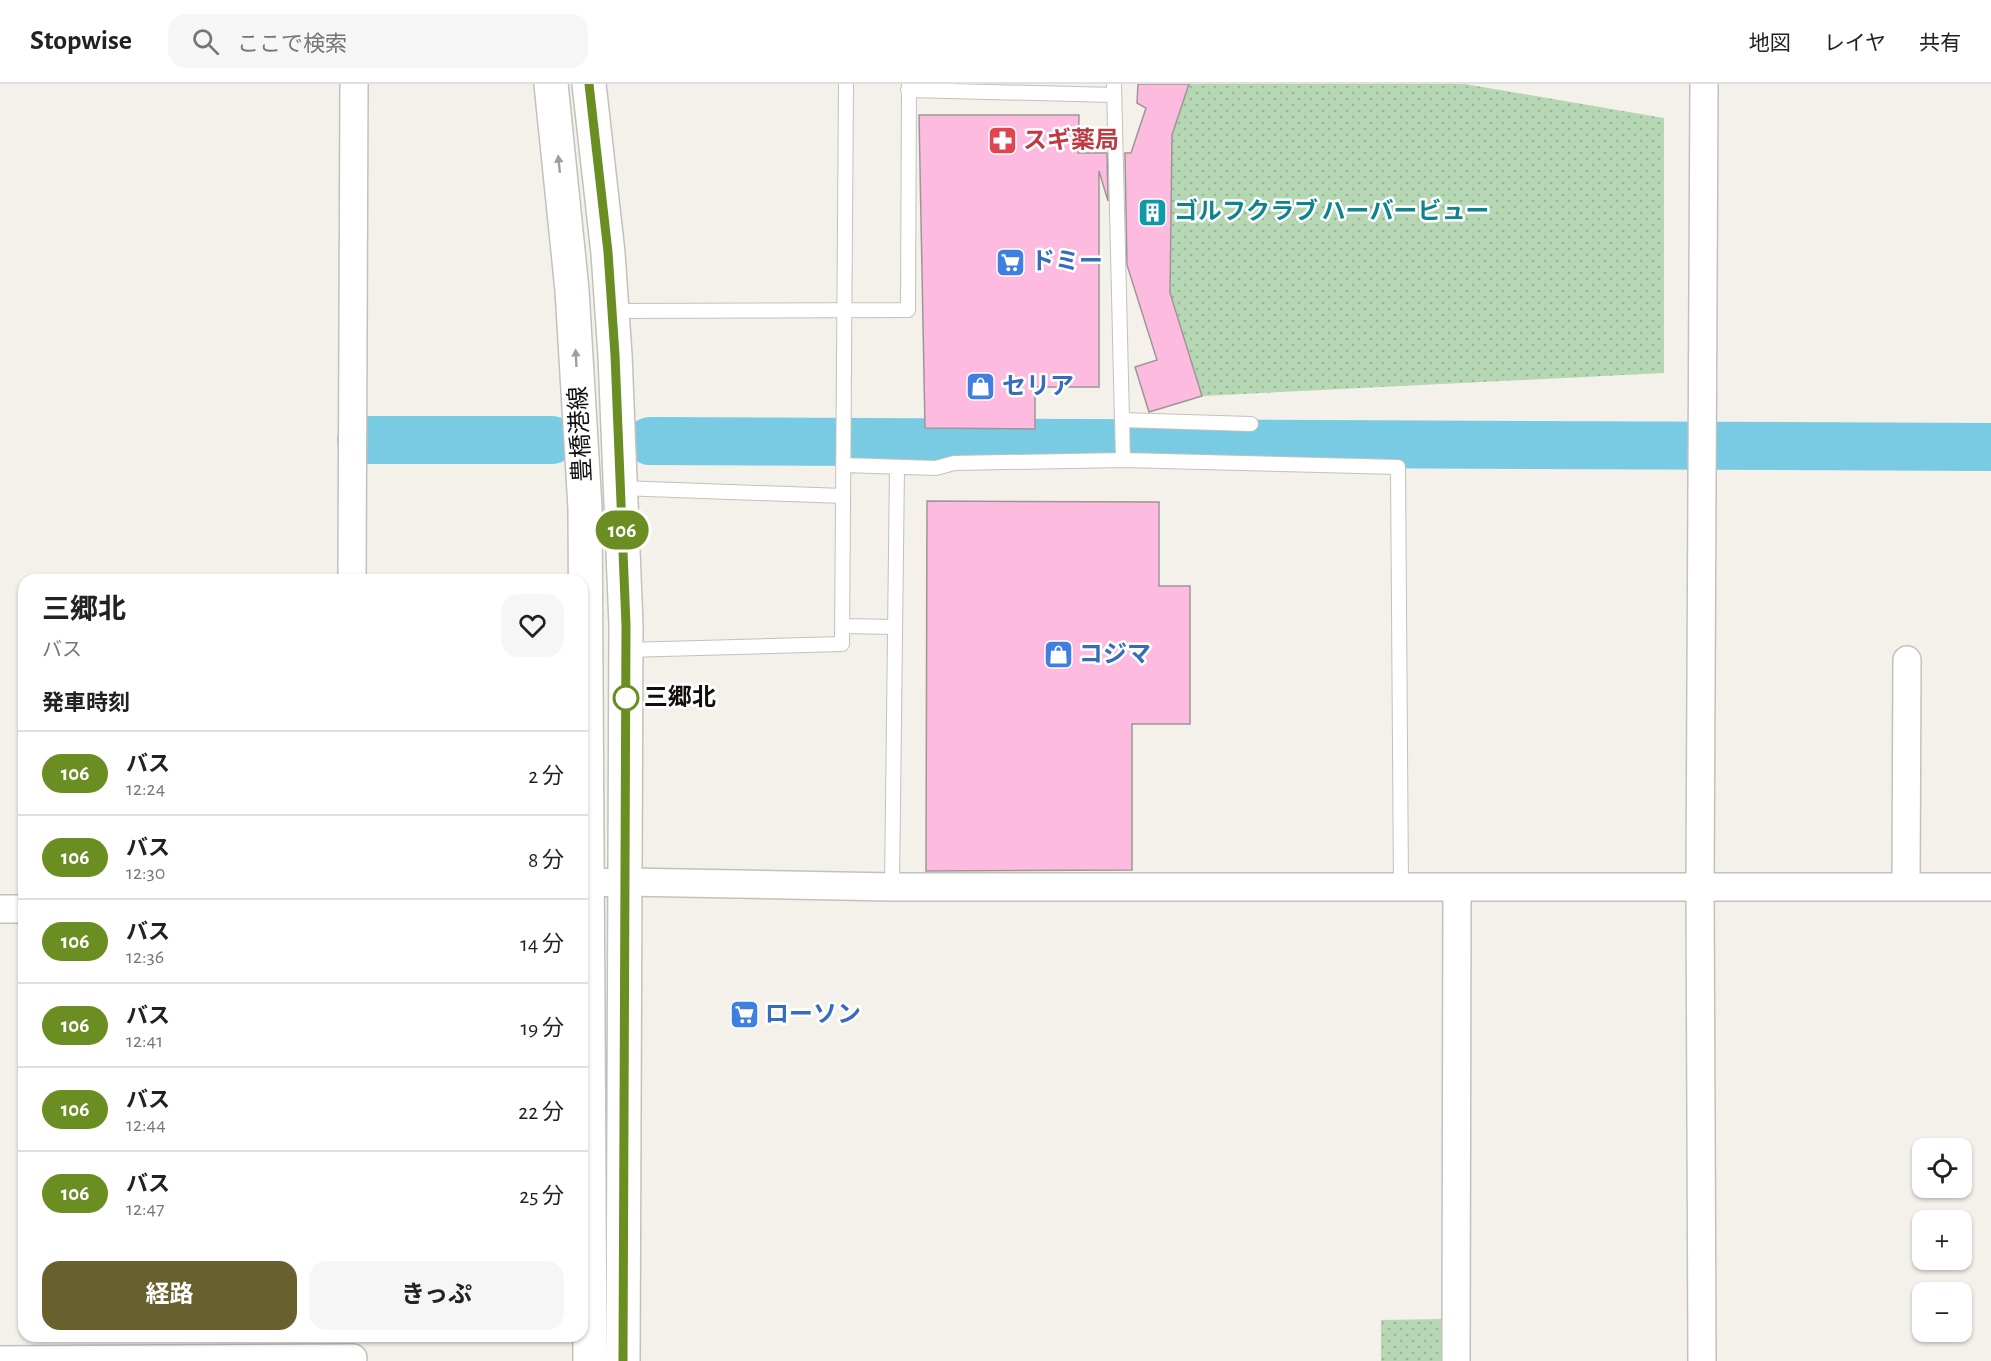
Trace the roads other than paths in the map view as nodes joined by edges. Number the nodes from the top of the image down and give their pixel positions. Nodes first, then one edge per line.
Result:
1 (354, 84) edge
2 (551, 84) edge
3 (590, 84) edge
4 (846, 84) edge
5 (1704, 84) edge
6 (909, 87) edge
7 (1114, 90) edge
8 (844, 309) junction
9 (612, 311) junction
10 (1122, 420) junction
11 (1251, 424) dead end
12 (1122, 455) junction
13 (843, 459) junction
14 (897, 467) junction
15 (620, 488) junction
16 (843, 496) junction
17 (352, 574) edge
18 (585, 574) edge
19 (843, 626) junction
20 (895, 627) junction
21 (626, 650) junction
22 (1907, 660) dead end
23 (626, 882) junction
24 (588, 883) edge
25 (892, 886) junction
26 (1700, 886) junction
27 (1401, 887) junction
28 (1457, 887) junction
29 (1906, 887) junction
30 (1991, 888) edge
31 (0, 909) edge
32 (18, 909) edge
33 (588, 1170) edge
34 (353, 1352) edge
35 (0, 1359) edge
36 (590, 1361) edge
37 (624, 1361) edge
38 (1456, 1361) edge
39 (1702, 1361) edge

1 - 17 street
18 -> 2 main road, 豊橋港線
3 - 9 main road, 豊橋港線
4 - 8 lane
5 - 26 street
6 - 7 lane
6 - 8 lane
7 - 10 lane
8 - 9 lane
8 - 13 lane
9 - 15 main road, 豊橋港線
10 - 11 lane
10 - 12 lane
12 - 14 lane
12 - 27 lane
13 - 14 lane
13 - 16 lane
14 - 20 lane
15 - 16 lane
15 - 21 main road, 豊橋港線
16 - 19 lane
19 - 20 lane
19 - 21 lane
20 - 25 lane
21 - 23 main road, 豊橋港線
22 - 29 street
23 - 24 street
23 - 25 street
23 - 37 main road, 豊橋港線
25 - 27 street
26 - 28 street
26 - 29 street
26 - 39 street
27 - 28 street
28 - 38 street
29 - 30 street
31 - 32 street
33 - 36 main road, 豊橋港線
34 - 35 street

